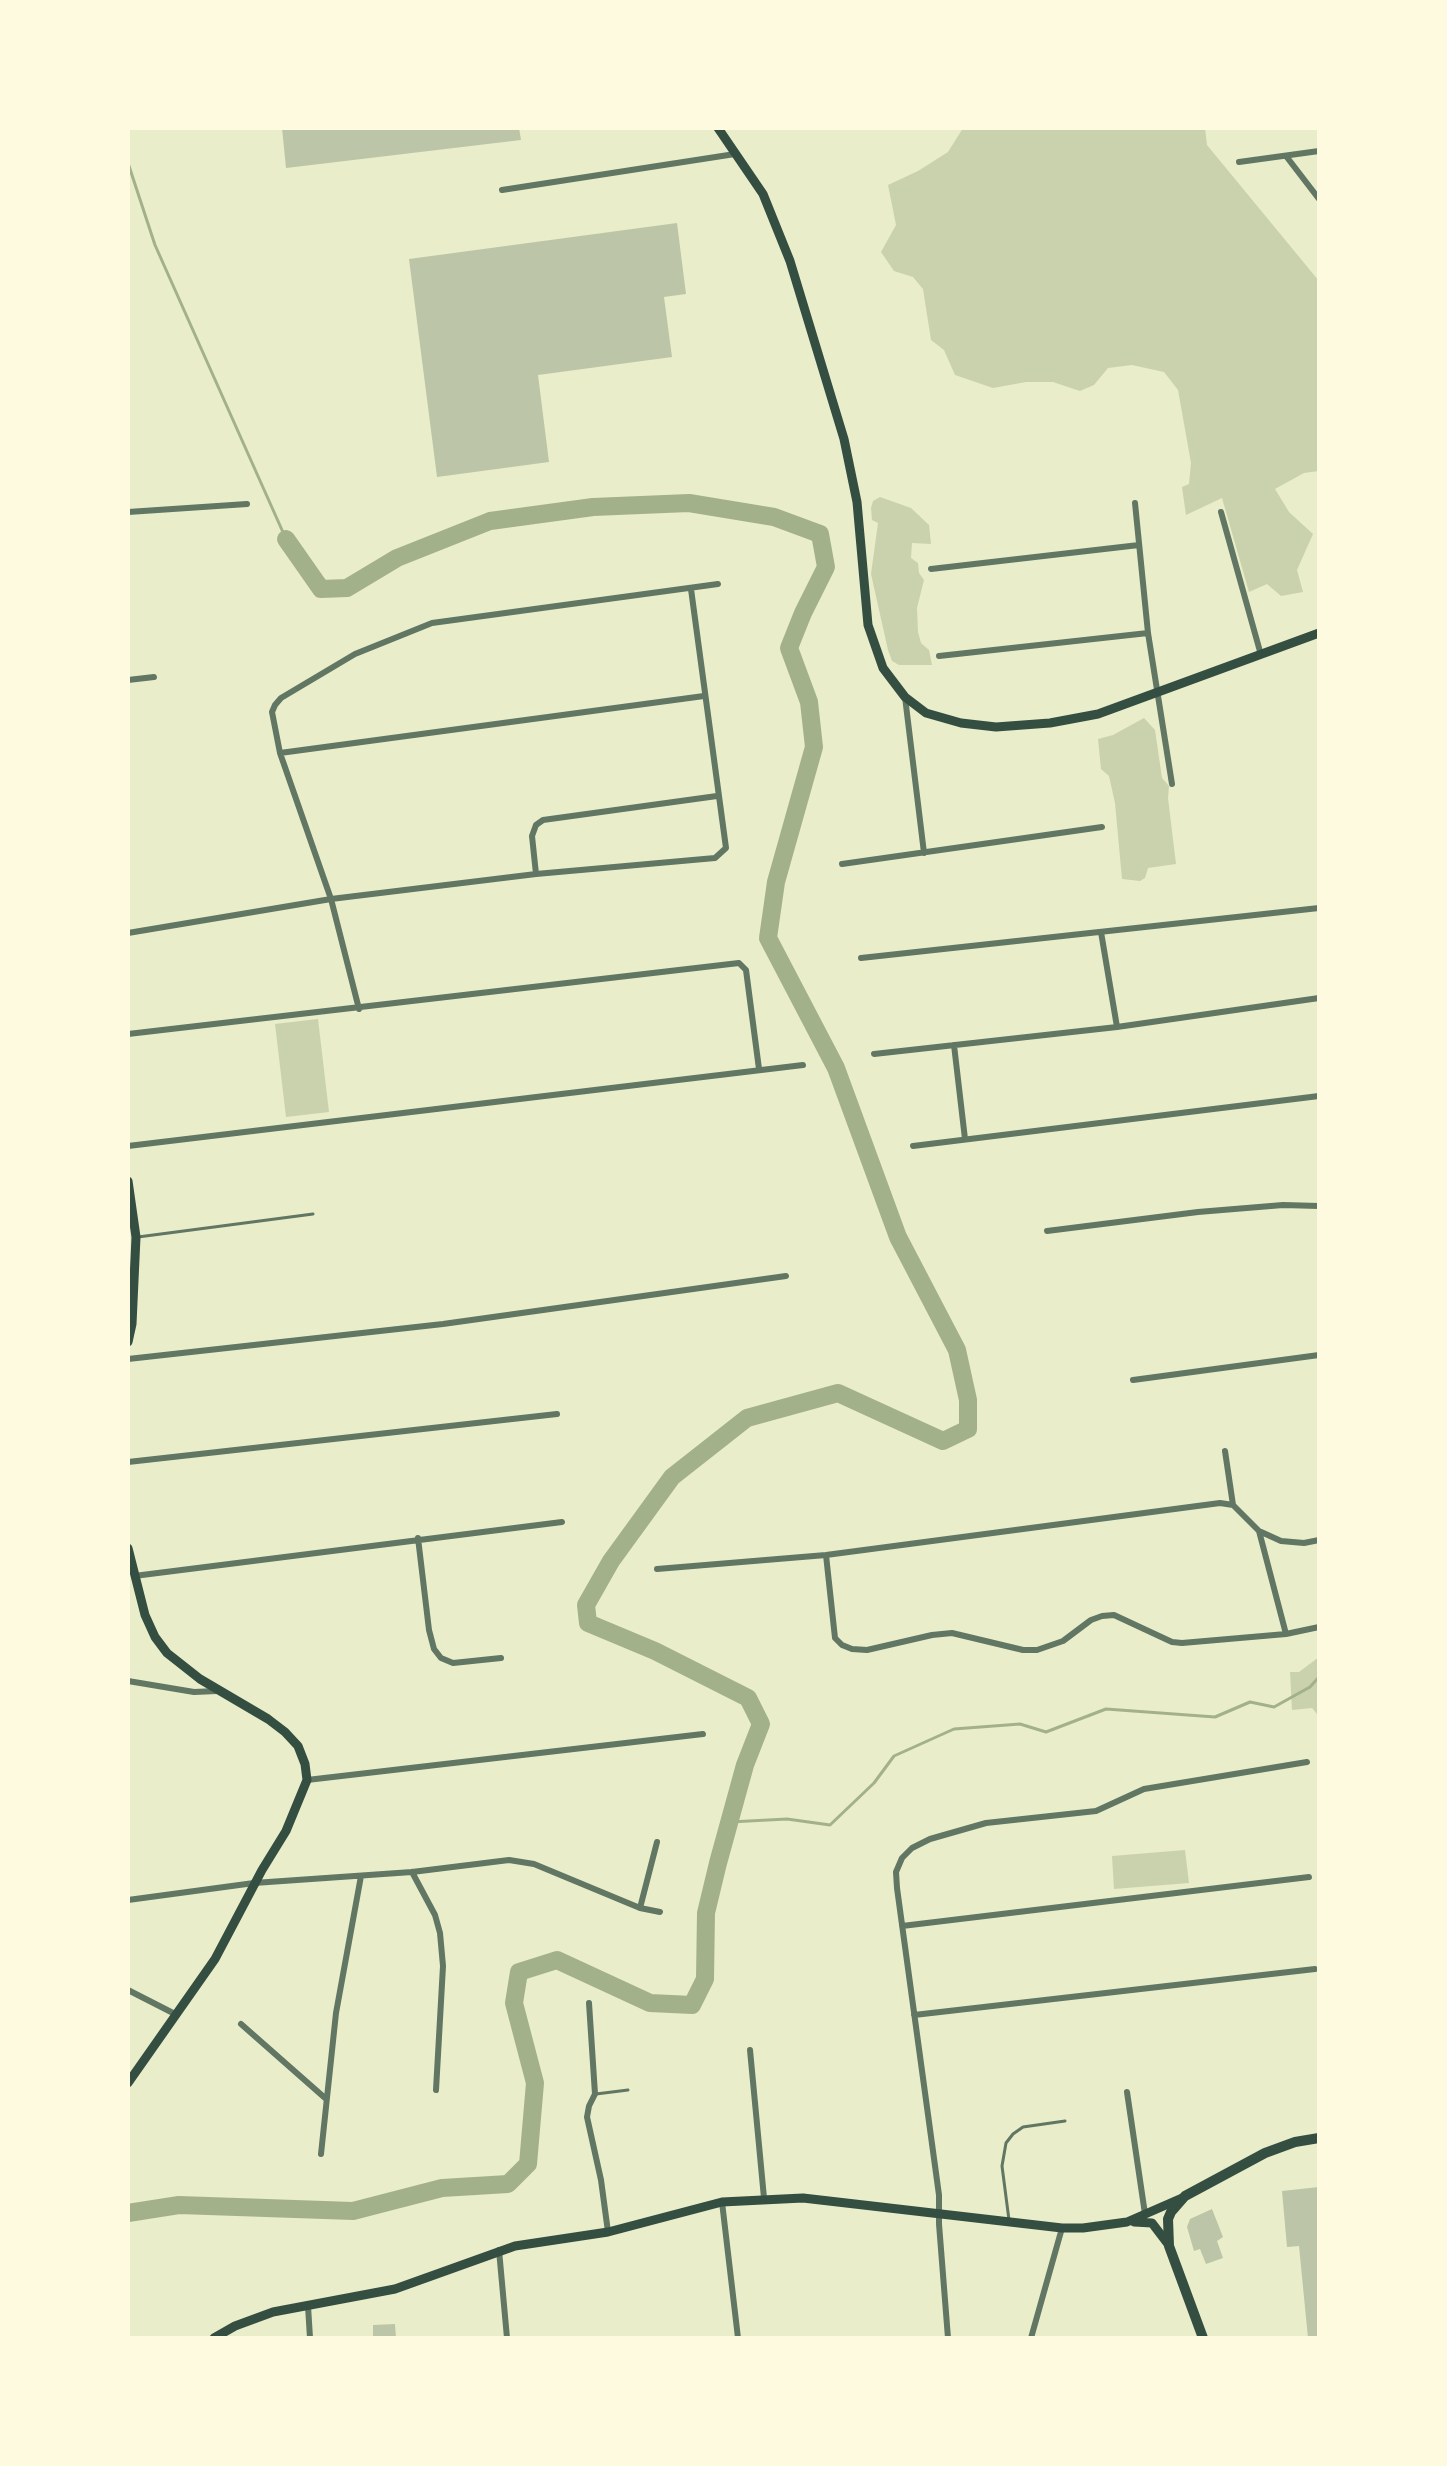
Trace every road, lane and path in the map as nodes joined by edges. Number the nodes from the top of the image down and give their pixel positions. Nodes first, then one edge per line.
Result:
1 (718, 128) edge
2 (1319, 151) edge
3 (737, 154) junction
4 (1286, 156) junction
5 (1239, 162) dead end
6 (502, 190) dead end
7 (1319, 199) edge
8 (1135, 503) dead end
9 (247, 504) dead end
10 (128, 512) edge
11 (1221, 512) dead end
12 (1139, 545) junction
13 (931, 569) dead end
14 (718, 584) dead end
15 (691, 589) junction
16 (1148, 633) junction
17 (1319, 633) edge
18 (1261, 655) junction
19 (939, 656) dead end
20 (154, 677) dead end
21 (128, 680) edge
22 (1157, 693) junction
23 (704, 696) junction
24 (905, 697) junction
25 (280, 753) junction
26 (1172, 784) dead end
27 (717, 796) junction
28 (1102, 827) dead end
29 (924, 853) junction
30 (842, 864) dead end
31 (536, 874) junction
32 (331, 899) junction
33 (1319, 908) edge
34 (1101, 932) junction
35 (128, 933) edge
36 (861, 958) dead end
37 (1319, 998) edge
38 (359, 1009) junction
39 (1117, 1027) junction
40 (128, 1034) edge
41 (954, 1045) junction
42 (874, 1054) dead end
43 (803, 1065) dead end
44 (759, 1069) junction
45 (1319, 1096) edge
46 (965, 1139) junction
47 (128, 1146) edge
48 (913, 1146) dead end
49 (128, 1181) edge
50 (1319, 1206) edge
51 (313, 1214) dead end
52 (133, 1231) edge
53 (1047, 1231) dead end
54 (786, 1276) dead end
55 (128, 1342) edge
56 (1319, 1355) edge
57 (128, 1359) edge
58 (1133, 1380) dead end
59 (557, 1414) dead end
60 (1225, 1451) dead end
61 (128, 1462) edge
62 (1233, 1505) junction
63 (562, 1522) dead end
64 (1259, 1531) junction
65 (418, 1538) junction
66 (1319, 1540) edge
67 (128, 1548) edge
68 (826, 1555) junction
69 (657, 1569) dead end
70 (134, 1576) junction
71 (1319, 1627) edge
72 (1286, 1634) junction
73 (501, 1658) dead end
74 (128, 1681) edge
75 (221, 1691) junction
76 (703, 1734) dead end
77 (1307, 1762) dead end
78 (307, 1780) junction
79 (657, 1842) dead end
80 (412, 1872) junction
81 (361, 1876) junction
82 (1309, 1877) dead end
83 (254, 1883) junction
84 (128, 1900) edge
85 (640, 1908) junction
86 (660, 1912) dead end
87 (902, 1926) junction
88 (1315, 1969) dead end
89 (128, 1990) edge
90 (589, 2003) dead end
91 (177, 2015) junction
92 (914, 2015) junction
93 (241, 2024) dead end
94 (750, 2050) dead end
95 (128, 2083) edge
96 (436, 2090) dead end
97 (628, 2090) dead end
98 (1127, 2092) dead end
99 (595, 2094) junction
100 (325, 2098) junction
101 (1065, 2121) dead end
102 (1319, 2138) edge
103 (321, 2154) dead end
104 (1185, 2196) junction
105 (764, 2198) junction
106 (722, 2202) junction
107 (939, 2212) junction
108 (1145, 2214) junction
109 (1009, 2221) junction
110 (1127, 2222) junction
111 (1062, 2228) junction
112 (608, 2232) junction
113 (1169, 2246) junction
114 (499, 2250) junction
115 (308, 2306) junction
116 (214, 2338) edge
117 (310, 2338) edge
118 (507, 2338) edge
119 (738, 2338) edge
120 (948, 2338) edge
121 (1031, 2338) edge
122 (1203, 2338) edge

1 - 3 main road
2 - 4 street
3 - 6 street
3 - 24 main road
4 - 5 street
4 - 7 street
8 - 12 street
9 - 10 street
11 - 18 street
12 - 13 street
12 - 16 street
14 - 15 street
15 - 23 street
15 - 25 street
16 - 19 street
16 - 22 street
17 - 18 main road
18 - 22 main road
20 - 21 street
22 - 24 main road
22 - 26 street
23 - 25 street
23 - 27 street
24 - 29 street
25 - 32 street
27 - 31 street
27 - 31 street
28 - 29 street
29 - 30 street
31 - 32 street
32 - 35 street
32 - 38 street
33 - 34 street
34 - 36 street
34 - 39 street
37 - 39 street
38 - 40 street
38 - 44 street
39 - 41 street
41 - 42 street
41 - 46 street
43 - 44 street
44 - 47 street
45 - 46 street
46 - 48 street
49 - 52 main road
50 - 53 street
51 - 52 lane
52 - 55 main road
54 - 57 street
56 - 58 street
59 - 61 street
60 - 62 street
62 - 64 street
62 - 68 street
63 - 65 street
64 - 66 street
64 - 72 street
65 - 70 street
65 - 73 street
67 - 70 main road
68 - 69 street
68 - 72 street
70 - 75 main road
71 - 72 street
74 - 75 street
75 - 78 main road
76 - 78 street
77 - 87 street
78 - 83 main road
79 - 85 street
80 - 81 street
80 - 85 street
80 - 96 street
81 - 83 street
81 - 100 street
82 - 87 street
83 - 84 street
83 - 91 main road
85 - 86 street
87 - 92 street
88 - 92 street
89 - 91 street
90 - 99 street
91 - 95 main road
92 - 107 street
93 - 100 street
94 - 105 street
97 - 99 lane
98 - 108 street
99 - 112 street
100 - 103 street
101 - 109 lane
102 - 104 main road
104 - 108 main road
104 - 113 main road
105 - 106 main road
105 - 107 main road
106 - 112 main road
106 - 119 street
107 - 109 main road
107 - 120 street
108 - 110 main road
109 - 111 main road
110 - 111 main road
110 - 113 main road
111 - 121 street
112 - 114 main road
113 - 122 main road
114 - 115 main road
114 - 118 street
115 - 116 main road
115 - 117 street

